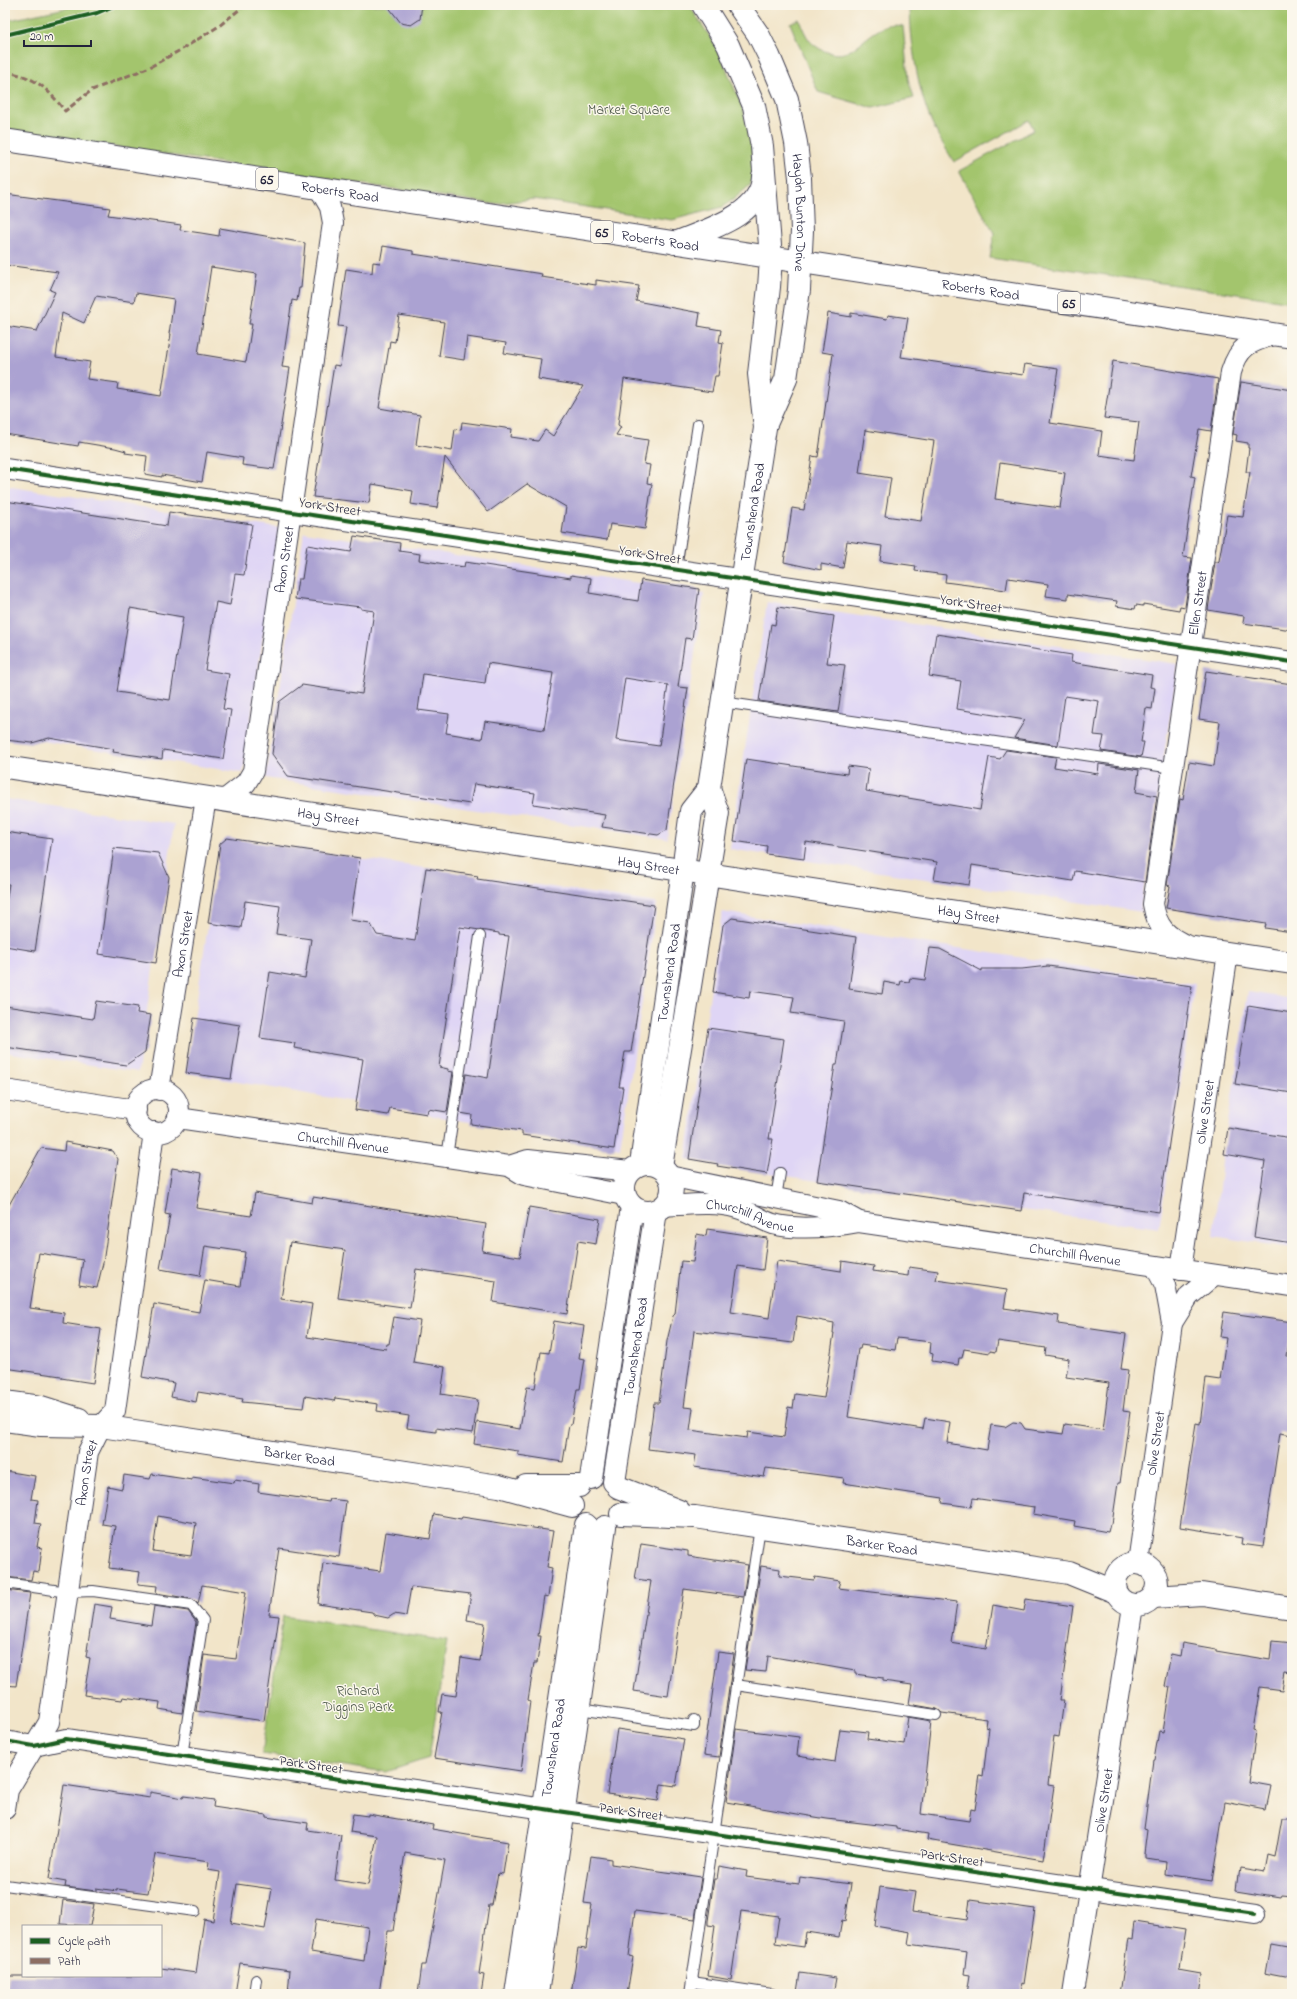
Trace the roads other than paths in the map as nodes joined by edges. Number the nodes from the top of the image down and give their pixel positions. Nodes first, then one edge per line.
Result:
1 (703, 5) edge
2 (738, 5) edge
3 (5, 140) edge
4 (762, 146) junction
5 (319, 188) junction
6 (675, 243) junction
7 (771, 258) junction
8 (801, 262) junction
9 (1283, 336) edge
10 (698, 424) dead end
11 (765, 428) junction
12 (5, 469) edge
13 (292, 512) junction
14 (676, 570) junction
15 (741, 579) junction
16 (1191, 647) junction
17 (1292, 662) edge
18 (722, 702) junction
19 (5, 767) edge
20 (1173, 768) junction
21 (709, 788) junction
22 (214, 799) junction
23 (683, 870) junction
24 (708, 874) junction
25 (480, 936) dead end
26 (1192, 948) junction
27 (1228, 953) junction
28 (1292, 963) edge
29 (5, 1090) edge
30 (159, 1090) junction
31 (136, 1110) junction
32 (178, 1118) junction
33 (154, 1132) junction
34 (446, 1157) junction
35 (509, 1166) junction
36 (650, 1169) junction
37 (780, 1174) dead end
38 (776, 1198) junction
39 (628, 1201) junction
40 (660, 1208) junction
41 (859, 1222) junction
42 (1155, 1266) junction
43 (1181, 1270) junction
44 (1214, 1275) junction
45 (1292, 1286) edge
46 (1172, 1323) junction
47 (5, 1402) edge
48 (5, 1420) edge
49 (101, 1426) junction
50 (585, 1482) junction
51 (616, 1485) junction
52 (499, 1486) junction
53 (572, 1506) junction
54 (695, 1517) junction
55 (604, 1522) junction
56 (760, 1527) junction
57 (1138, 1568) junction
58 (1068, 1573) junction
59 (5, 1583) edge
60 (68, 1592) junction
61 (1116, 1592) junction
62 (1202, 1594) junction
63 (1153, 1597) junction
64 (1133, 1606) junction
65 (1292, 1608) edge
66 (736, 1686) junction
67 (579, 1709) junction
68 (936, 1715) dead end
69 (694, 1720) dead end
70 (5, 1741) edge
71 (34, 1746) junction
72 (182, 1756) junction
73 (5, 1809) edge
74 (554, 1810) junction
75 (714, 1834) junction
76 (5, 1885) edge
77 (1089, 1889) junction
78 (195, 1912) dead end
79 (1255, 1913) dead end
80 (256, 1980) dead end
81 (692, 1982) junction
82 (254, 1994) edge
83 (516, 1994) edge
84 (537, 1994) edge
85 (690, 1994) edge
86 (772, 1994) edge
87 (1073, 1994) edge

1 - 4 main road, Haydn Bunton Drive
2 - 8 main road, Haydn Bunton Drive
3 - 5 main road, Roberts Road / 65
4 - 6 main road
4 - 7 main road, Haydn Bunton Drive
5 - 6 main road, Roberts Road / 65
5 - 13 street, Axon Street
6 - 7 main road, Roberts Road / 65
7 - 8 main road, Roberts Road / 65
7 - 11 main road, Townshend Road
8 - 9 main road, Roberts Road / 65
8 - 11 main road, Haydn Bunton Drive
9 - 16 street, Ellen Street
10 - 14 lane
11 - 15 main road, Townshend Road
12 - 13 street, York Street
13 - 14 street, York Street
13 - 22 street, Axon Street
14 - 15 street, York Street
15 - 16 street, York Street
15 - 18 main road, Townshend Road
16 - 17 street, York Street
16 - 20 street, Ellen Street
18 - 20 lane
18 - 21 main road, Townshend Road
19 - 22 main road, Hay Street
20 - 26 street, Ellen Street
21 - 23 main road, Townshend Road
21 - 24 main road, Townshend Road
22 - 23 main road, Hay Street
22 - 30 street, Axon Street
23 - 24 main road, Hay Street
23 - 36 main road, Townshend Road
24 - 26 main road, Hay Street
24 - 36 main road, Townshend Road
25 - 34 lane
26 - 27 main road, Hay Street
27 - 28 main road, Hay Street
27 - 43 street, Olive Street
29 - 31 street
30 - 31 street
30 - 32 street
31 - 33 street
32 - 33 street
32 - 34 street, Churchill Avenue
33 - 49 street, Axon Street
34 - 35 street, Churchill Avenue
35 - 36 street, Churchill Avenue
35 - 39 street, Churchill Avenue
36 - 38 street, Churchill Avenue
36 - 39 main road
36 - 40 main road
37 - 38 lane
38 - 41 street, Churchill Avenue
39 - 40 main road
39 - 50 main road, Townshend Road
40 - 41 street, Churchill Avenue
40 - 51 main road, Townshend Road
41 - 42 street, Churchill Avenue
42 - 43 street, Churchill Avenue
42 - 46 street, Olive Street
43 - 44 street, Churchill Avenue
44 - 45 street, Churchill Avenue
44 - 46 street, Olive Street
46 - 57 street, Olive Street
47 - 49 main road, Barker Road
48 - 49 main road, Barker Road
49 - 52 main road, Barker Road
49 - 60 street, Axon Street
50 - 51 main road
50 - 52 main road, Barker Road
50 - 53 main road
51 - 54 main road, Barker Road
51 - 55 main road
52 - 53 main road, Barker Road
53 - 55 main road
54 - 55 main road, Barker Road
54 - 56 main road, Barker Road
55 - 67 main road, Townshend Road
55 - 74 main road, Townshend Road
56 - 58 main road, Barker Road
56 - 66 lane
57 - 58 main road, Barker Road
57 - 61 main road
57 - 62 main road, Barker Road
57 - 63 main road
58 - 61 main road, Barker Road
59 - 60 lane
60 - 71 street, Axon Street
60 - 72 lane
61 - 64 main road
62 - 63 main road, Barker Road
62 - 65 main road, Barker Road
63 - 64 main road
64 - 77 street, Olive Street
66 - 68 lane
66 - 75 lane
67 - 69 lane
67 - 74 main road, Townshend Road
70 - 71 street, Park Street
71 - 72 street, Park Street
71 - 73 street, Axon Street
72 - 74 street, Park Street
74 - 75 street, Park Street
74 - 83 main road, Townshend Road
74 - 84 main road, Townshend Road
75 - 77 street, Park Street
75 - 81 lane
76 - 78 lane
77 - 79 street, Park Street
77 - 87 street, Olive Street
80 - 82 lane
81 - 85 lane
81 - 86 lane

